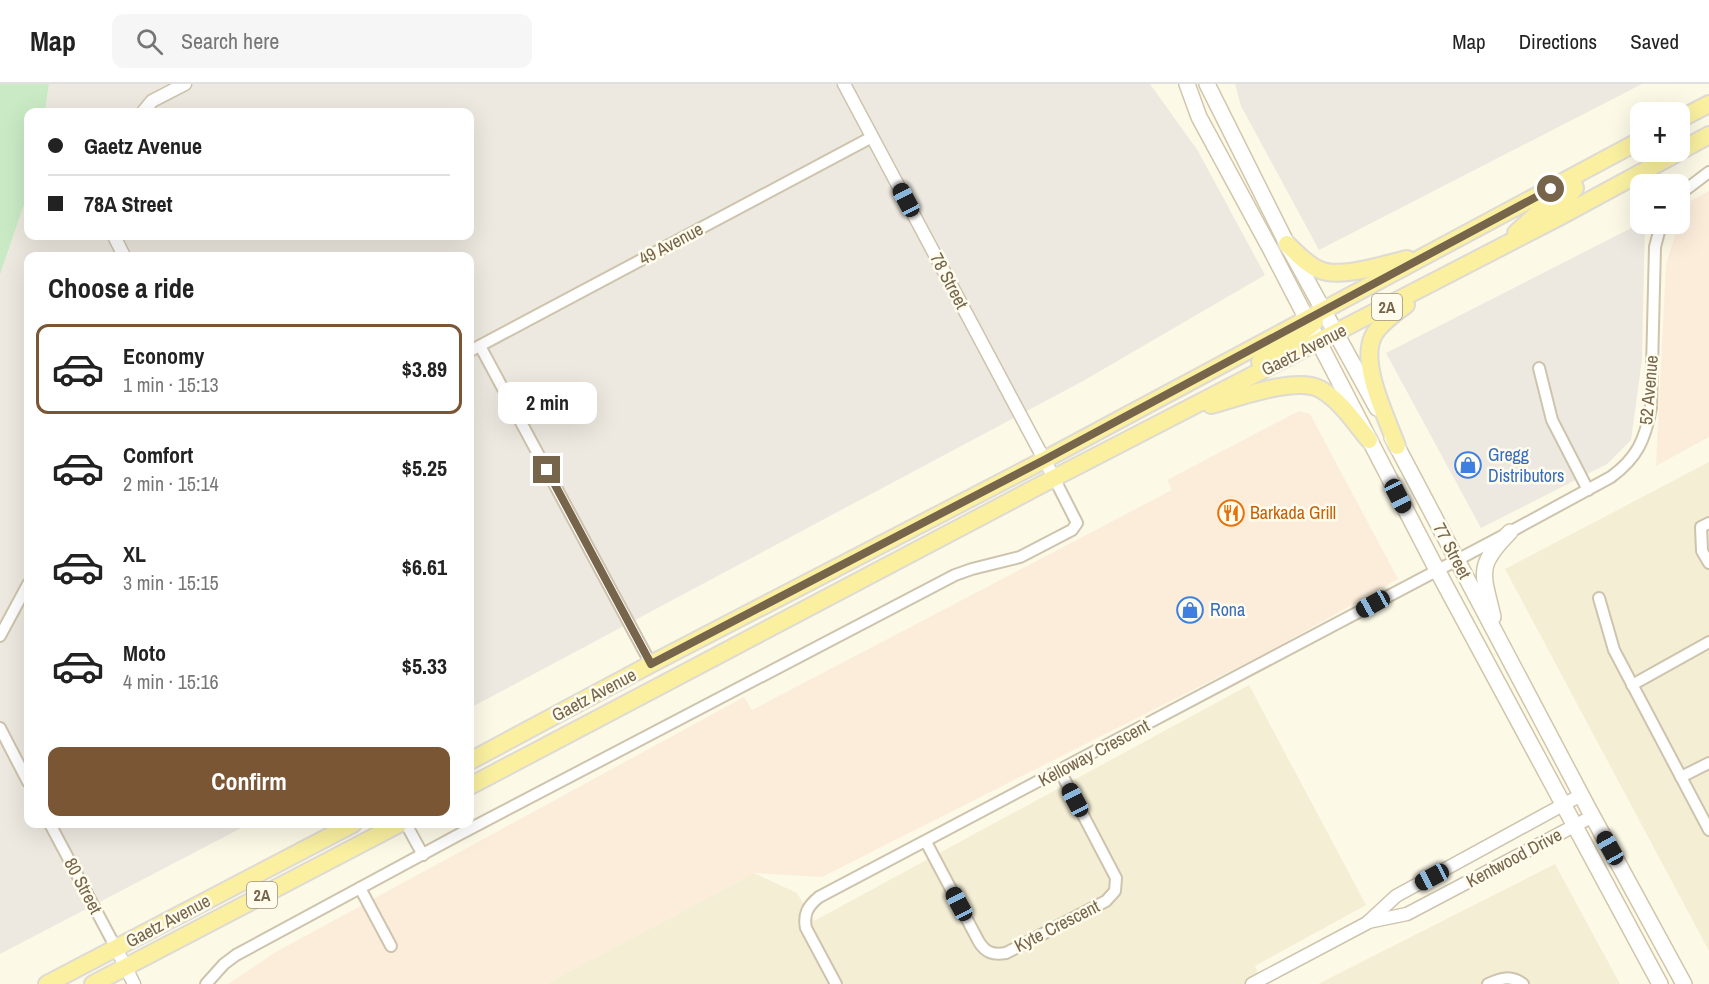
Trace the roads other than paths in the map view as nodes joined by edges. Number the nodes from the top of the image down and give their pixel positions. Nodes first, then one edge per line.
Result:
1 (185, 84) edge
2 (844, 84) edge
3 (1187, 84) edge
4 (1207, 84) edge
5 (1709, 104) edge
6 (146, 108) edge
7 (1690, 114) edge
8 (1709, 135) edge
9 (872, 138) junction
10 (1690, 145) edge
11 (1630, 146) edge
12 (1660, 162) edge
13 (1709, 172) edge
14 (1571, 178) junction
15 (1690, 186) edge
16 (1658, 234) edge
17 (1287, 244) junction
18 (1503, 246) junction
19 (1431, 253) junction
20 (1438, 280) junction
21 (1323, 310) junction
22 (1307, 323) junction
23 (1336, 334) junction
24 (1318, 343) junction
25 (480, 345) junction
26 (474, 349) edge
27 (1539, 368) dead end
28 (1178, 413) junction
29 (1369, 440) junction
30 (1397, 446) junction
31 (1044, 460) junction
32 (1054, 478) junction
33 (1588, 490) junction
34 (1709, 523) edge
35 (1510, 532) junction
36 (1456, 559) junction
37 (1709, 563) edge
38 (1437, 570) junction
39 (24, 591) edge
40 (1599, 598) dead end
41 (1497, 635) junction
42 (0, 636) edge
43 (1709, 642) edge
44 (651, 664) junction
45 (1632, 685) junction
46 (0, 728) edge
47 (474, 759) edge
48 (1709, 763) edge
49 (1060, 771) junction
50 (24, 774) edge
51 (1681, 777) junction
52 (474, 784) edge
53 (1581, 795) junction
54 (1563, 806) junction
55 (1584, 821) junction
56 (474, 827) edge
57 (52, 828) edge
58 (345, 828) edge
59 (391, 828) edge
60 (408, 828) edge
61 (472, 828) edge
62 (1709, 830) edge
63 (926, 842) junction
64 (423, 855) junction
65 (360, 888) junction
66 (1367, 923) junction
67 (391, 946) dead end
68 (116, 948) junction
69 (125, 967) junction
70 (47, 984) edge
71 (93, 984) edge
72 (134, 984) edge
73 (206, 984) edge
74 (836, 984) edge
75 (1252, 984) edge
76 (1488, 984) edge
77 (1523, 984) edge
78 (1660, 984) edge
79 (1684, 984) edge

1 - 6 street
2 - 9 street, 78 Street
3 - 22 main road, 77 Street
4 - 17 main road, 77 Street
5 - 7 main road
8 - 10 main road, Gaetz Avenue / 2A
9 - 25 street, 49 Avenue
9 - 31 street, 78 Street
11 - 14 main road, Gaetz Avenue / 2A
12 - 18 main road, Gaetz Avenue / 2A
13 - 15 street
14 - 18 main road
14 - 19 main road, Gaetz Avenue / 2A
16 - 33 street, 52 Avenue
17 - 19 main road
17 - 21 main road, 77 Street
18 - 20 main road, Gaetz Avenue / 2A
19 - 21 main road, Gaetz Avenue / 2A
20 - 23 main road, Gaetz Avenue / 2A
20 - 30 main road
21 - 22 main road, Gaetz Avenue / 2A
21 - 23 main road, 77 Street
22 - 24 main road, 77 Street
22 - 28 main road
22 - 31 main road, Gaetz Avenue / 2A
23 - 24 main road, Gaetz Avenue / 2A
23 - 30 main road, 77 Street
24 - 28 main road, Gaetz Avenue / 2A
24 - 29 main road, 77 Street
25 - 26 street, 49 Avenue
25 - 44 street
27 - 33 street
28 - 29 main road
28 - 32 main road, Gaetz Avenue / 2A
29 - 38 main road, 77 Street
30 - 36 main road, 77 Street
31 - 32 street, 78 Street
31 - 44 main road, Gaetz Avenue / 2A
32 - 52 main road, Gaetz Avenue / 2A
32 - 56 street
33 - 35 street, 52 Avenue
34 - 37 street
35 - 36 street, 52 Avenue
35 - 41 main road
36 - 38 street, Kelloway Crescent
36 - 41 main road, 77 Street
38 - 49 street, Kelloway Crescent
38 - 54 main road, 77 Street
39 - 42 street
40 - 45 street
41 - 53 main road, 77 Street
43 - 45 street
44 - 47 main road, Gaetz Avenue / 2A
45 - 51 street
46 - 50 street
48 - 51 street
49 - 63 street, Kelloway Crescent
49 - 63 street, Kyte Crescent
51 - 62 street
53 - 54 street, Kentwood Drive
53 - 55 main road, 77 Street
54 - 55 main road
54 - 66 street, Kentwood Drive
55 - 66 street, Kentwood Drive
55 - 78 main road, 77 Street
55 - 79 main road
57 - 68 street, 80 Street
58 - 68 main road, Gaetz Avenue / 2A
59 - 69 main road, Gaetz Avenue / 2A
60 - 64 street
61 - 64 street
63 - 74 street, Kelloway Crescent
64 - 65 street
65 - 67 street
65 - 73 street
66 - 75 street, Kentwood Drive
68 - 69 street
68 - 70 main road, Gaetz Avenue / 2A
69 - 71 main road, Gaetz Avenue / 2A
69 - 72 street
76 - 77 street

